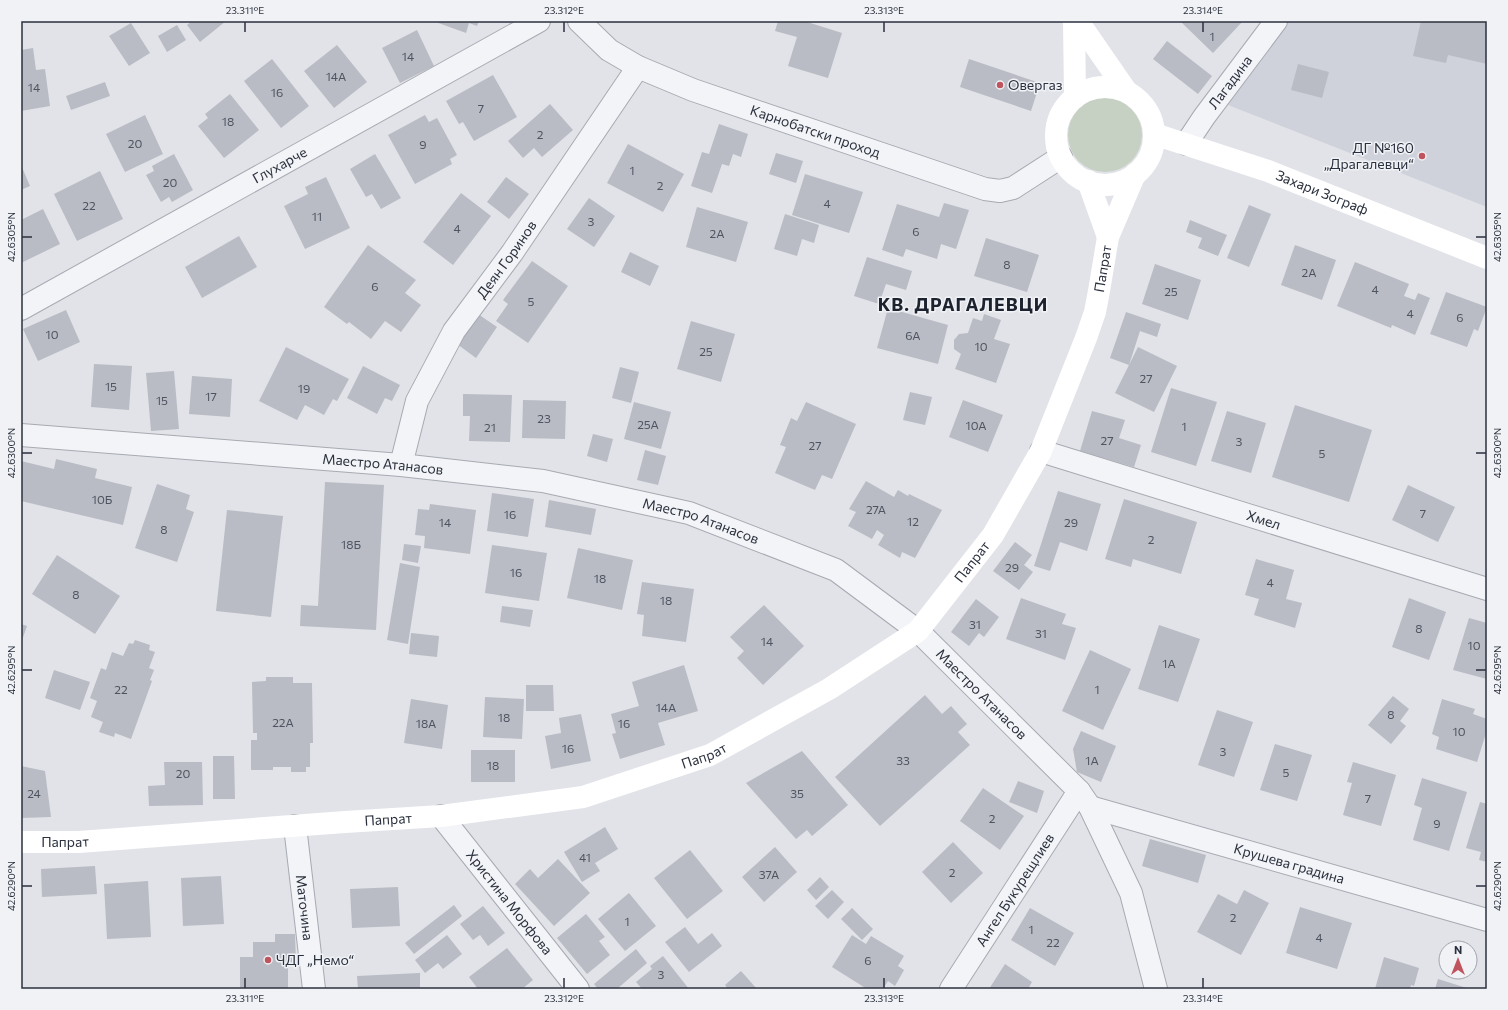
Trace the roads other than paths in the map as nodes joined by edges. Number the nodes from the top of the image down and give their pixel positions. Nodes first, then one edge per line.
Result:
1 (539, 21) edge
2 (579, 21) edge
3 (1074, 21) edge
4 (1078, 21) edge
5 (1276, 21) edge
6 (638, 67) junction
7 (1127, 92) junction
8 (1075, 97) junction
9 (1154, 134) junction
10 (1186, 144) junction
11 (1061, 157) junction
12 (1134, 174) junction
13 (1088, 181) junction
14 (1108, 237) junction
15 (1487, 258) edge
16 (21, 309) edge
17 (21, 435) edge
18 (1041, 451) junction
19 (401, 465) junction
20 (1487, 589) edge
21 (918, 632) junction
22 (1085, 799) junction
23 (441, 816) junction
24 (295, 826) junction
25 (21, 842) edge
26 (1487, 920) edge
27 (314, 989) edge
28 (578, 989) edge
29 (951, 989) edge
30 (1156, 989) edge

1 - 16 street, Глухарче
2 - 6 street, Карнобатски проход
3 - 8 main road
4 - 7 main road
5 - 10 street, Лагадина
6 - 11 street, Карнобатски проход
6 - 19 street, Деян Горинов
7 - 8 main road
7 - 9 main road
8 - 11 main road
9 - 10 main road, Захари Зограф
9 - 12 main road
10 - 15 main road, Захари Зограф
11 - 13 main road
12 - 13 main road
12 - 14 main road, Папрат
13 - 14 main road, Папрат
14 - 18 main road, Папрат
17 - 19 street, Маестро Атанасов
18 - 20 street, Хмел
18 - 21 main road, Папрат
19 - 21 street, Маестро Атанасов
21 - 22 street, Маестро Атанасов
21 - 23 main road, Папрат
22 - 26 street, Крушева градина
22 - 29 street, Ангел Букурещлиев
22 - 30 street, Маестро Атанасов
23 - 24 main road, Папрат
23 - 28 street, Христина Морфова
24 - 25 main road, Папрат
24 - 27 street, Маточина

